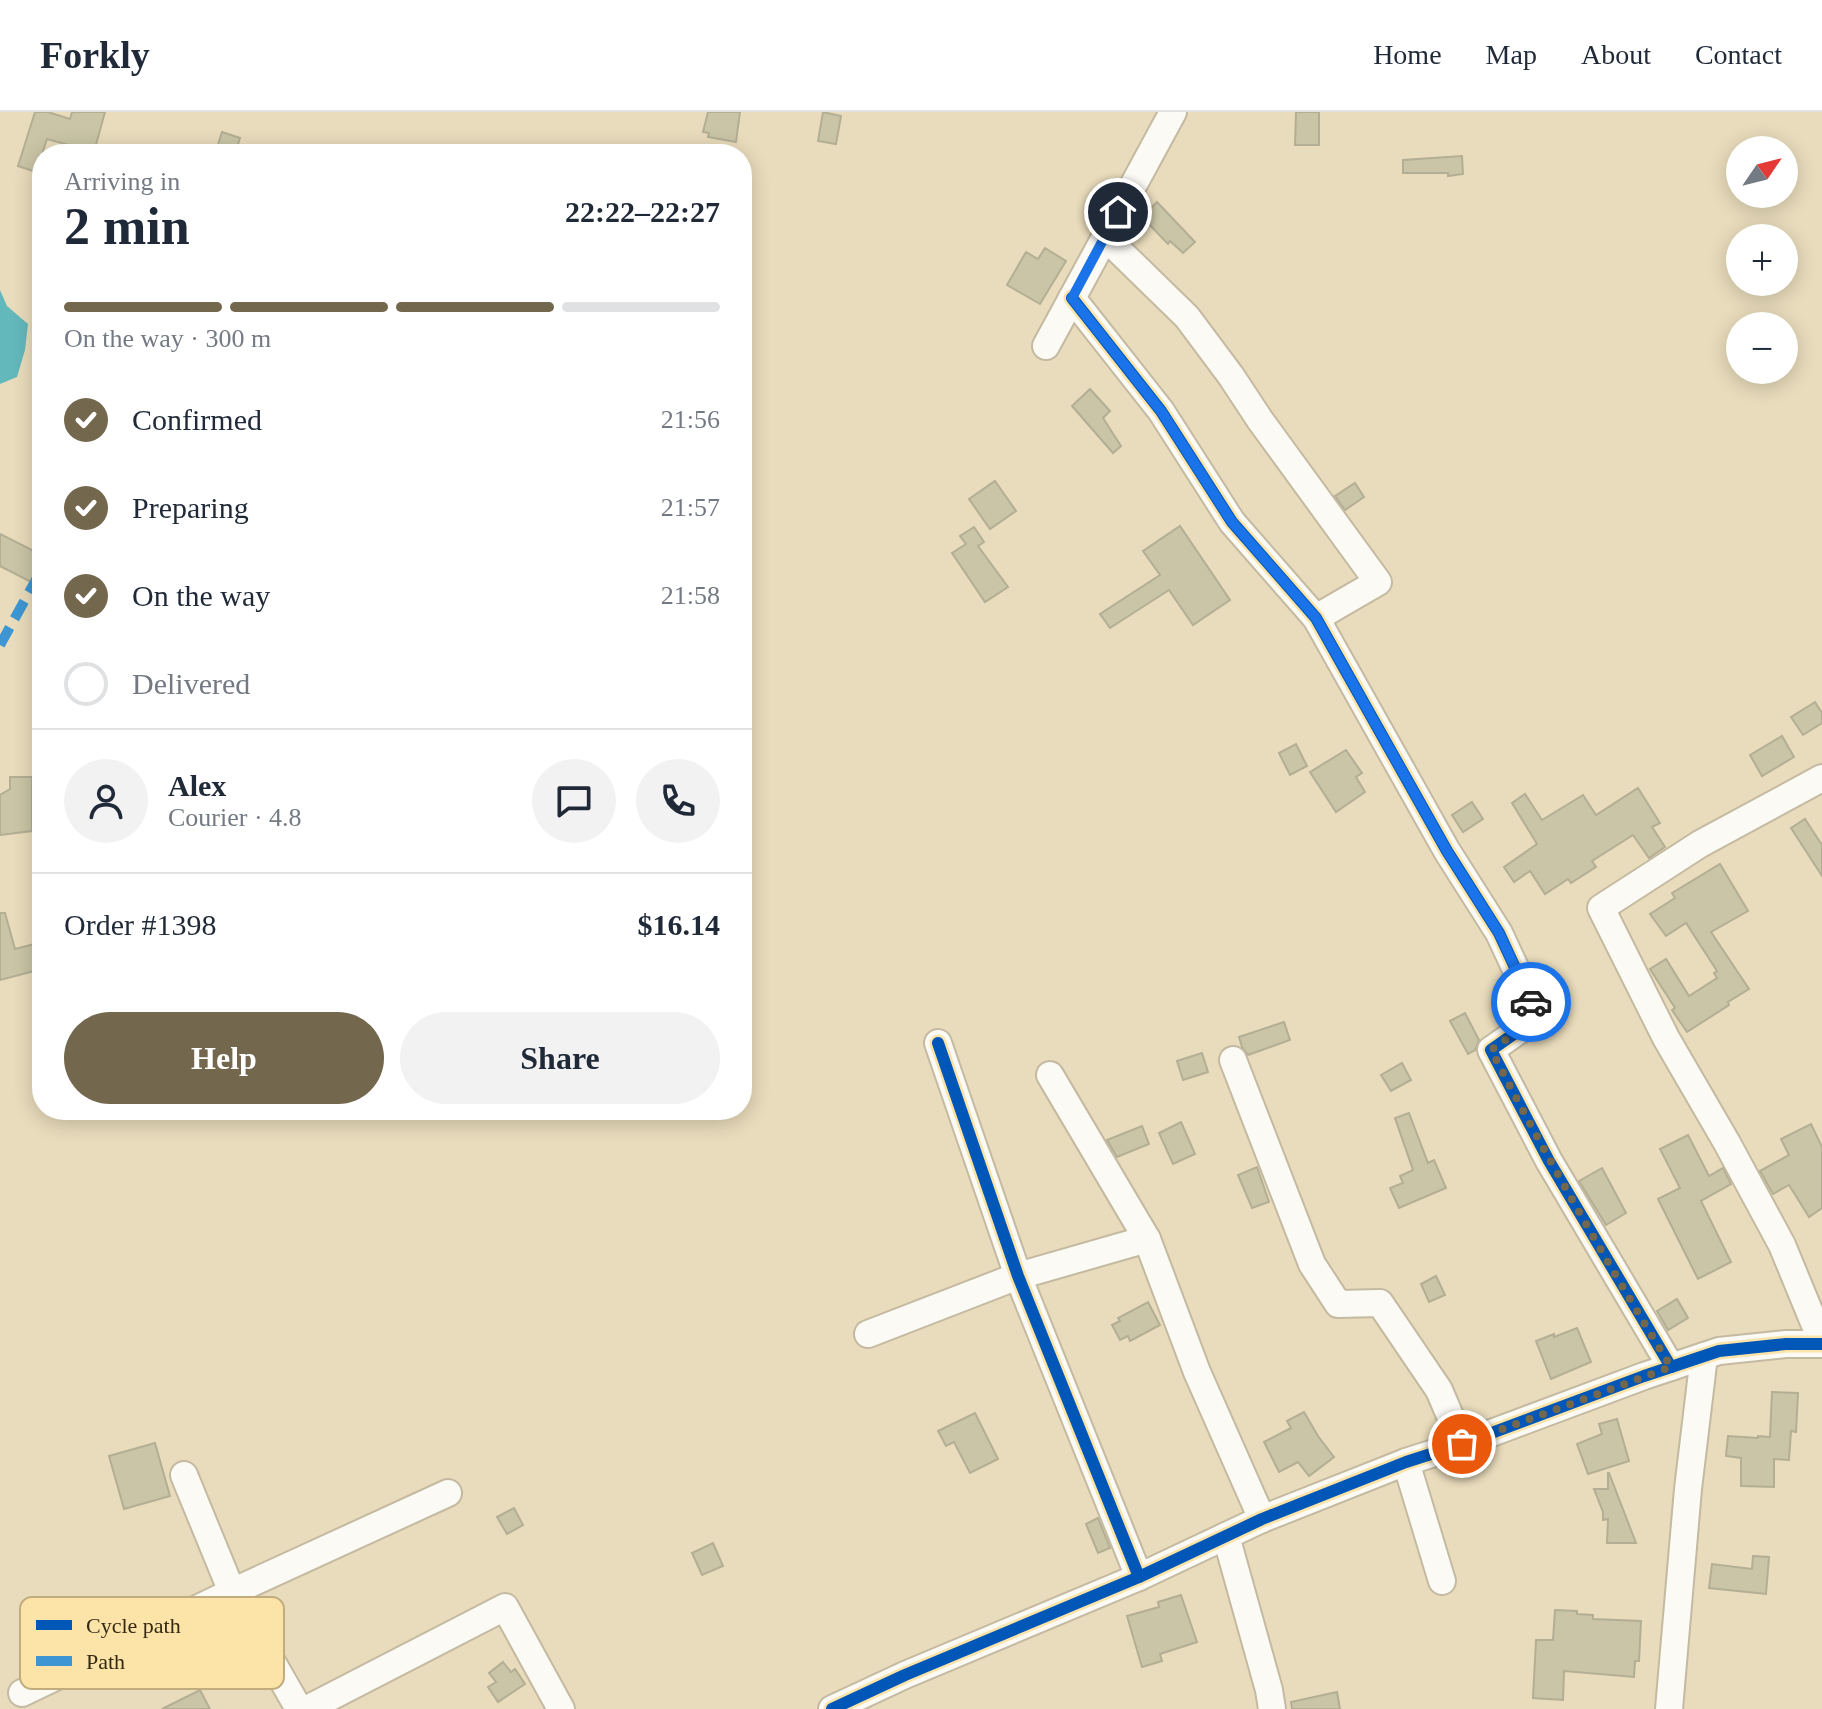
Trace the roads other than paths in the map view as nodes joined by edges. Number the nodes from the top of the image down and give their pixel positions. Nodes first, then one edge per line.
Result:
1 (1173, 112) edge
2 (1105, 237) junction
3 (1072, 298) junction
4 (1046, 346) dead end
5 (1316, 618) junction
6 (1822, 778) edge
7 (938, 1043) dead end
8 (1233, 1060) dead end
9 (1050, 1075) dead end
10 (1147, 1239) junction
11 (1018, 1276) junction
12 (868, 1334) dead end
13 (1822, 1343) edge
14 (1704, 1356) junction
15 (1671, 1367) junction
16 (1462, 1444) junction
17 (1406, 1462) junction
18 (184, 1475) dead end
19 (448, 1493) dead end
20 (1262, 1519) junction
21 (1226, 1536) junction
22 (1139, 1577) junction
23 (1442, 1581) dead end
24 (232, 1592) junction
25 (222, 1597) edge
26 (235, 1597) edge
27 (284, 1683) edge
28 (30, 1689) edge
29 (22, 1693) dead end
30 (299, 1709) edge
31 (307, 1709) edge
32 (561, 1709) edge
33 (832, 1709) edge
34 (1272, 1709) edge
35 (1669, 1709) edge

1 - 2 street
2 - 3 street
2 - 5 street
3 - 4 street
3 - 5 street
5 - 15 street
6 - 13 street
7 - 11 street
8 - 16 street
9 - 10 street
10 - 11 street
10 - 20 street
11 - 12 street
11 - 22 street
13 - 14 street
14 - 15 street
14 - 35 street
15 - 16 street
16 - 17 street
17 - 20 street
17 - 23 street
18 - 24 street
19 - 24 street
20 - 21 street
21 - 22 street
21 - 34 street
22 - 33 street
24 - 25 street
24 - 26 street
27 - 30 street
28 - 29 street
31 - 32 street

